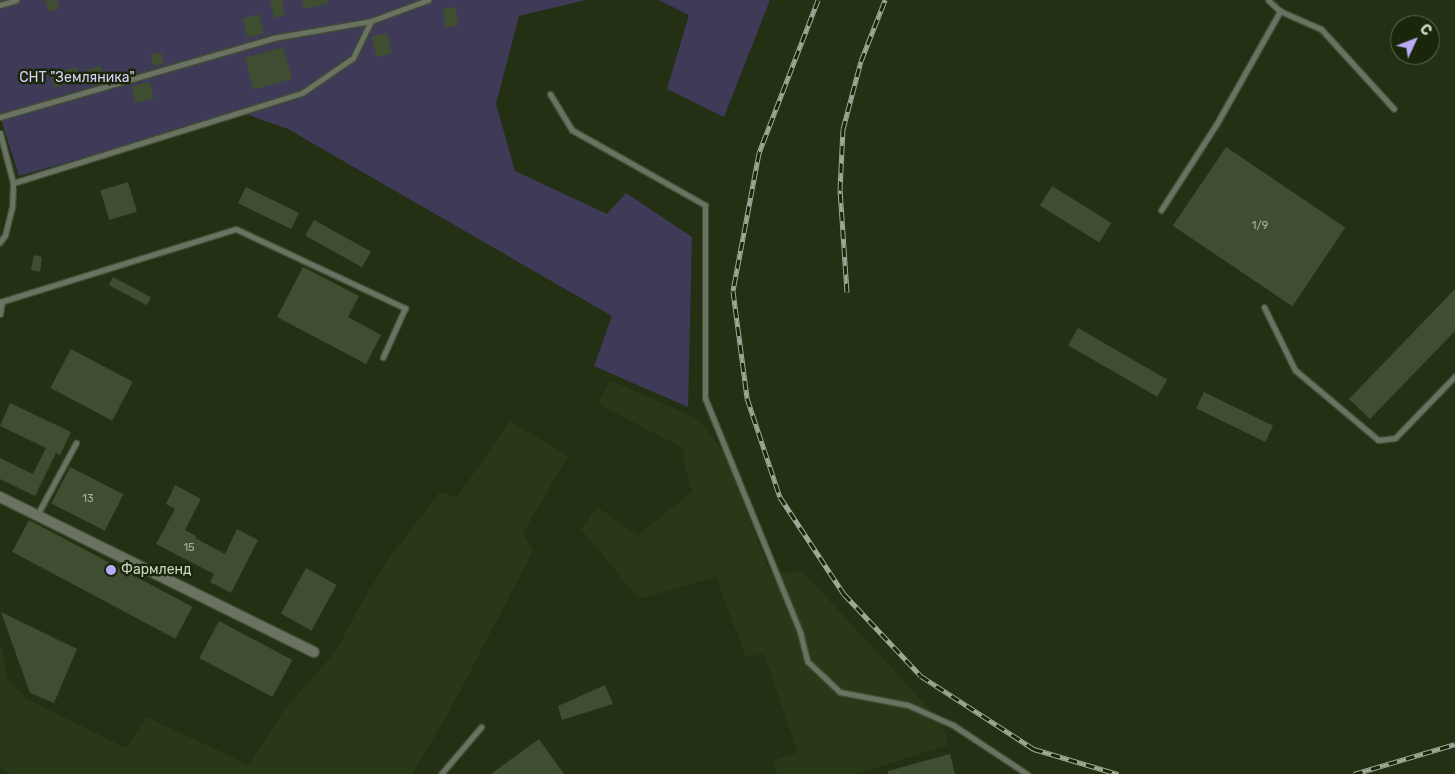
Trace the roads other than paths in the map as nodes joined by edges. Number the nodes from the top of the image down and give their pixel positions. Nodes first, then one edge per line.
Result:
1 (16, 0) edge
2 (428, 0) edge
3 (1268, 0) edge
4 (0, 5) edge
5 (1280, 11) junction
6 (371, 21) junction
7 (550, 94) dead end
8 (1394, 109) dead end
9 (0, 117) edge
10 (0, 133) edge
11 (13, 183) junction
12 (1161, 210) dead end
13 (0, 242) edge
14 (1, 302) edge
15 (1264, 307) dead end
16 (0, 314) edge
17 (383, 357) dead end
18 (1455, 376) edge
19 (76, 443) dead end
20 (0, 497) edge
21 (37, 515) junction
22 (314, 652) dead end
23 (481, 727) dead end
24 (441, 774) edge
25 (1027, 774) edge

1 - 4 lane
2 - 6 lane
3 - 5 lane
5 - 8 lane
5 - 12 lane
6 - 9 lane
6 - 11 lane
7 - 25 lane
10 - 11 lane
11 - 13 lane
14 - 16 lane
14 - 17 lane
15 - 18 lane
19 - 21 lane
20 - 21 street
21 - 22 street
23 - 24 lane

